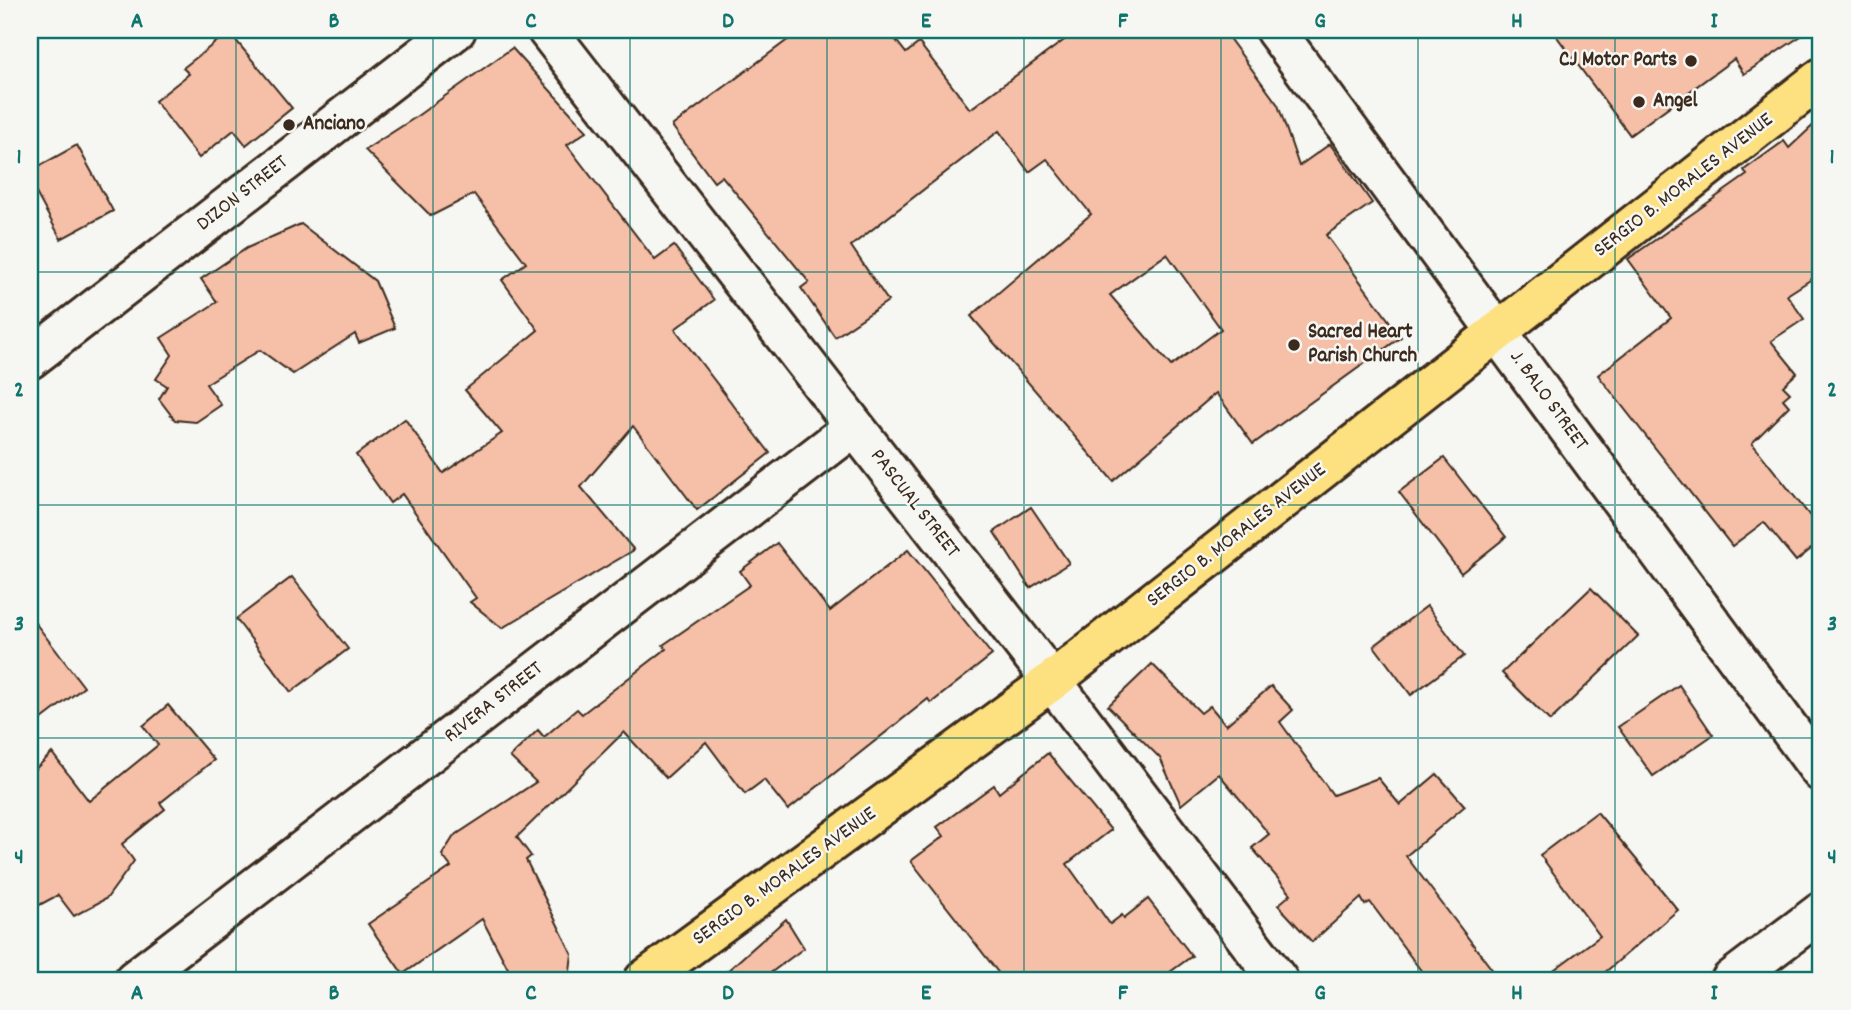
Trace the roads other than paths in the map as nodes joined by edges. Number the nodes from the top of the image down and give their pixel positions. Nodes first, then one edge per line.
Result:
1 (456, 30) edge
2 (547, 30) edge
3 (1275, 30) edge
4 (1821, 79) edge
5 (1497, 331) junction
6 (30, 359) edge
7 (853, 426) junction
8 (1052, 681) junction
9 (1821, 772) edge
10 (1821, 912) edge
11 (134, 980) edge
12 (644, 980) edge
13 (1278, 980) edge
14 (1731, 980) edge

1 - 6 street, DIZON STREET
2 - 7 street, PASCUAL STREET
3 - 5 street, J. BALO STREET
4 - 5 main road, SERGIO B. MORALES AVENUE
5 - 8 main road, SERGIO B. MORALES AVENUE
5 - 9 street, J. BALO STREET
7 - 8 street, PASCUAL STREET
7 - 11 street, RIVERA STREET
8 - 12 main road, SERGIO B. MORALES AVENUE
8 - 13 street, PASCUAL STREET
10 - 14 street

